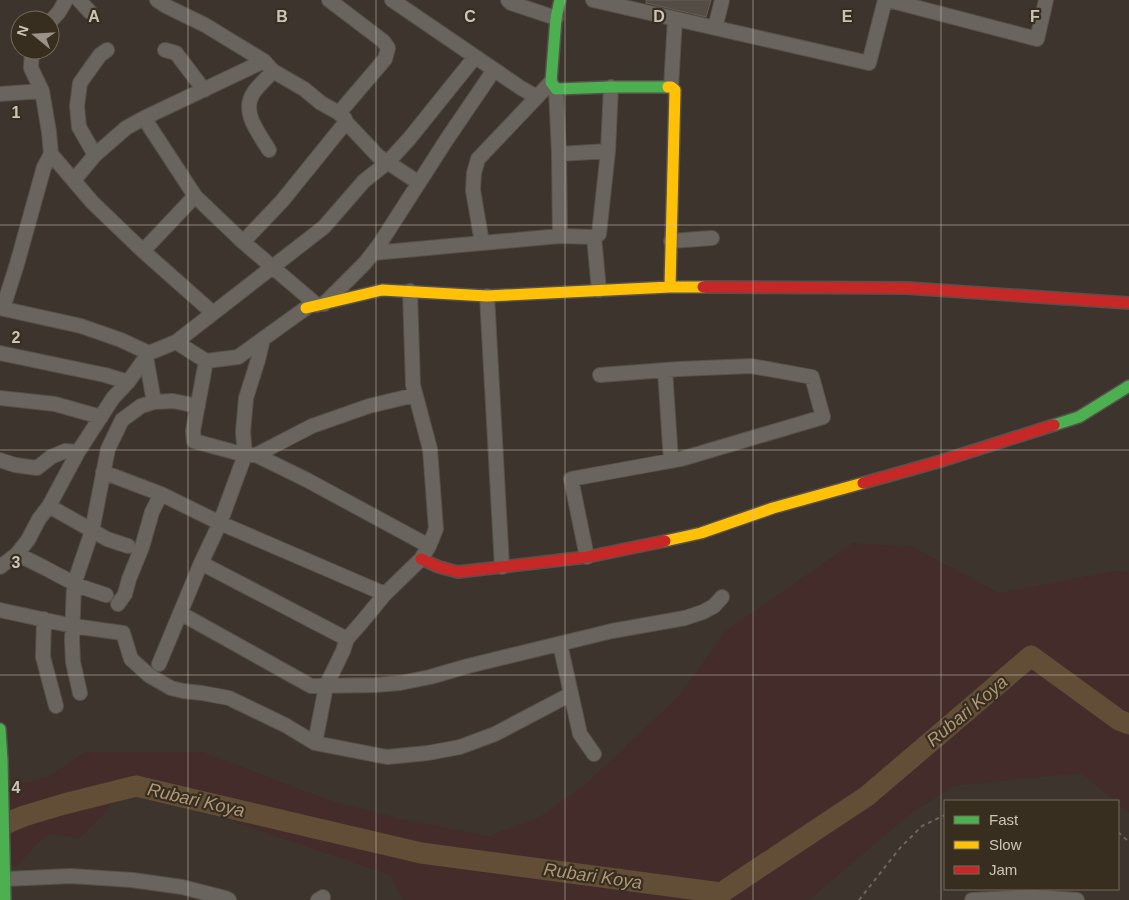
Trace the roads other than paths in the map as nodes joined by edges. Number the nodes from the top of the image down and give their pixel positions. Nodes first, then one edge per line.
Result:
1 (79, 0) edge
2 (157, 0) edge
3 (329, 0) edge
4 (392, 0) edge
5 (508, 0) edge
6 (560, 0) edge
7 (593, 0) edge
8 (722, 0) edge
9 (886, 0) edge
10 (1046, 0) edge
11 (632, 4) edge
12 (90, 12) dead end
13 (556, 18) junction
14 (675, 18) junction
15 (716, 28) junction
16 (107, 50) dead end
17 (165, 50) dead end
18 (475, 57) junction
19 (31, 60) edge
20 (268, 66) junction
21 (494, 70) junction
22 (554, 86) junction
23 (611, 87) junction
24 (671, 87) junction
25 (204, 90) junction
26 (42, 91) junction
27 (0, 94) edge
28 (536, 97) junction
29 (144, 118) junction
30 (342, 118) junction
31 (269, 150) dead end
32 (608, 151) junction
33 (51, 154) junction
34 (559, 154) junction
35 (95, 155) junction
36 (388, 162) junction
37 (74, 180) junction
38 (419, 183) junction
39 (195, 196) junction
40 (560, 236) junction
41 (594, 237) junction
42 (712, 238) dead end
43 (671, 241) junction
44 (243, 242) junction
45 (482, 242) junction
46 (143, 251) junction
47 (373, 253) junction
48 (272, 268) junction
49 (670, 287) junction
50 (600, 290) junction
51 (410, 291) junction
52 (487, 296) junction
53 (1129, 303) edge
54 (315, 306) junction
55 (2, 308) edge
56 (213, 313) junction
57 (263, 339) junction
58 (176, 342) junction
59 (0, 353) edge
60 (147, 355) junction
61 (206, 361) junction
62 (665, 370) junction
63 (600, 375) dead end
64 (128, 382) junction
65 (1129, 386) edge
66 (415, 395) junction
67 (0, 398) edge
68 (154, 402) junction
69 (198, 406) junction
70 (101, 417) junction
71 (78, 452) junction
72 (250, 455) junction
73 (0, 460) edge
74 (671, 461) junction
75 (103, 472) junction
76 (161, 494) junction
77 (49, 506) junction
78 (220, 523) junction
79 (92, 531) junction
80 (128, 546) dead end
81 (429, 546) junction
82 (17, 554) junction
83 (587, 557) junction
84 (421, 559) junction
85 (201, 563) junction
86 (0, 567) edge
87 (502, 567) junction
88 (74, 584) junction
89 (385, 594) junction
90 (106, 595) dead end
91 (722, 598) dead end
92 (118, 604) dead end
93 (0, 610) edge
94 (180, 613) junction
95 (44, 619) junction
96 (72, 626) junction
97 (347, 639) junction
98 (560, 644) junction
99 (159, 664) dead end
100 (326, 686) junction
101 (80, 693) dead end
102 (571, 694) junction
103 (56, 706) dead end
104 (0, 729) edge
105 (315, 743) junction
106 (594, 754) dead end
107 (6, 876) junction
108 (193, 895) edge
109 (6, 900) edge
110 (229, 900) edge
111 (978, 900) edge
112 (1077, 900) edge

1 - 12 street
2 - 20 street
3 - 30 street
4 - 18 street
5 - 13 street
6 - 13 street
7 - 11 street
8 - 15 street
9 - 10 street
9 - 15 street
11 - 14 street
13 - 22 street
14 - 15 street
14 - 24 street
16 - 35 street
17 - 25 street
18 - 21 street
18 - 36 street
19 - 26 street
20 - 25 street
20 - 30 street
20 - 31 street
21 - 28 street
21 - 38 street
22 - 23 street
22 - 28 street
22 - 34 street
23 - 24 street
23 - 32 street
24 - 43 street
25 - 29 street
26 - 27 street
26 - 33 street
28 - 45 street
29 - 35 street
29 - 39 street
30 - 36 street
30 - 44 street
32 - 34 street
32 - 41 street
33 - 37 street
33 - 55 street
34 - 40 street
35 - 37 street
36 - 38 street
36 - 48 street
37 - 46 street
38 - 47 street
39 - 44 street
39 - 46 street
40 - 41 street
40 - 45 street
41 - 50 street
42 - 43 street
43 - 49 street
44 - 48 street
45 - 47 street
46 - 56 street
47 - 54 street
48 - 54 street
48 - 56 street
49 - 50 street
49 - 53 street
50 - 52 street
51 - 52 street
51 - 54 street
51 - 66 street
52 - 87 street
54 - 57 street
55 - 60 street
56 - 58 street
57 - 61 street
57 - 72 street
58 - 60 street
58 - 61 street
59 - 64 street
60 - 64 street
60 - 68 street
61 - 69 street
62 - 63 street
62 - 74 street
62 - 74 street
64 - 70 street
65 - 83 street
66 - 72 street
66 - 81 street
67 - 70 street
68 - 69 street
68 - 75 street
69 - 72 street
70 - 71 street
71 - 73 street
71 - 77 street
72 - 78 street
72 - 81 street
74 - 83 street
75 - 76 street
75 - 79 street
76 - 78 street
76 - 92 street
77 - 79 street
77 - 82 street
78 - 85 street
78 - 89 street
79 - 80 street
79 - 88 street
81 - 84 street
82 - 86 street
82 - 88 street
83 - 87 street
84 - 87 street
84 - 89 street
85 - 94 street
85 - 97 street
88 - 90 street
88 - 96 street
89 - 97 street
91 - 98 street
93 - 95 street
94 - 99 street
94 - 100 street
95 - 96 street
95 - 103 street
96 - 101 street
96 - 105 street
97 - 100 street
98 - 100 street
98 - 102 street
100 - 105 street
102 - 105 street
102 - 106 street
104 - 107 street
107 - 108 street
107 - 109 street
108 - 110 street
111 - 112 street

